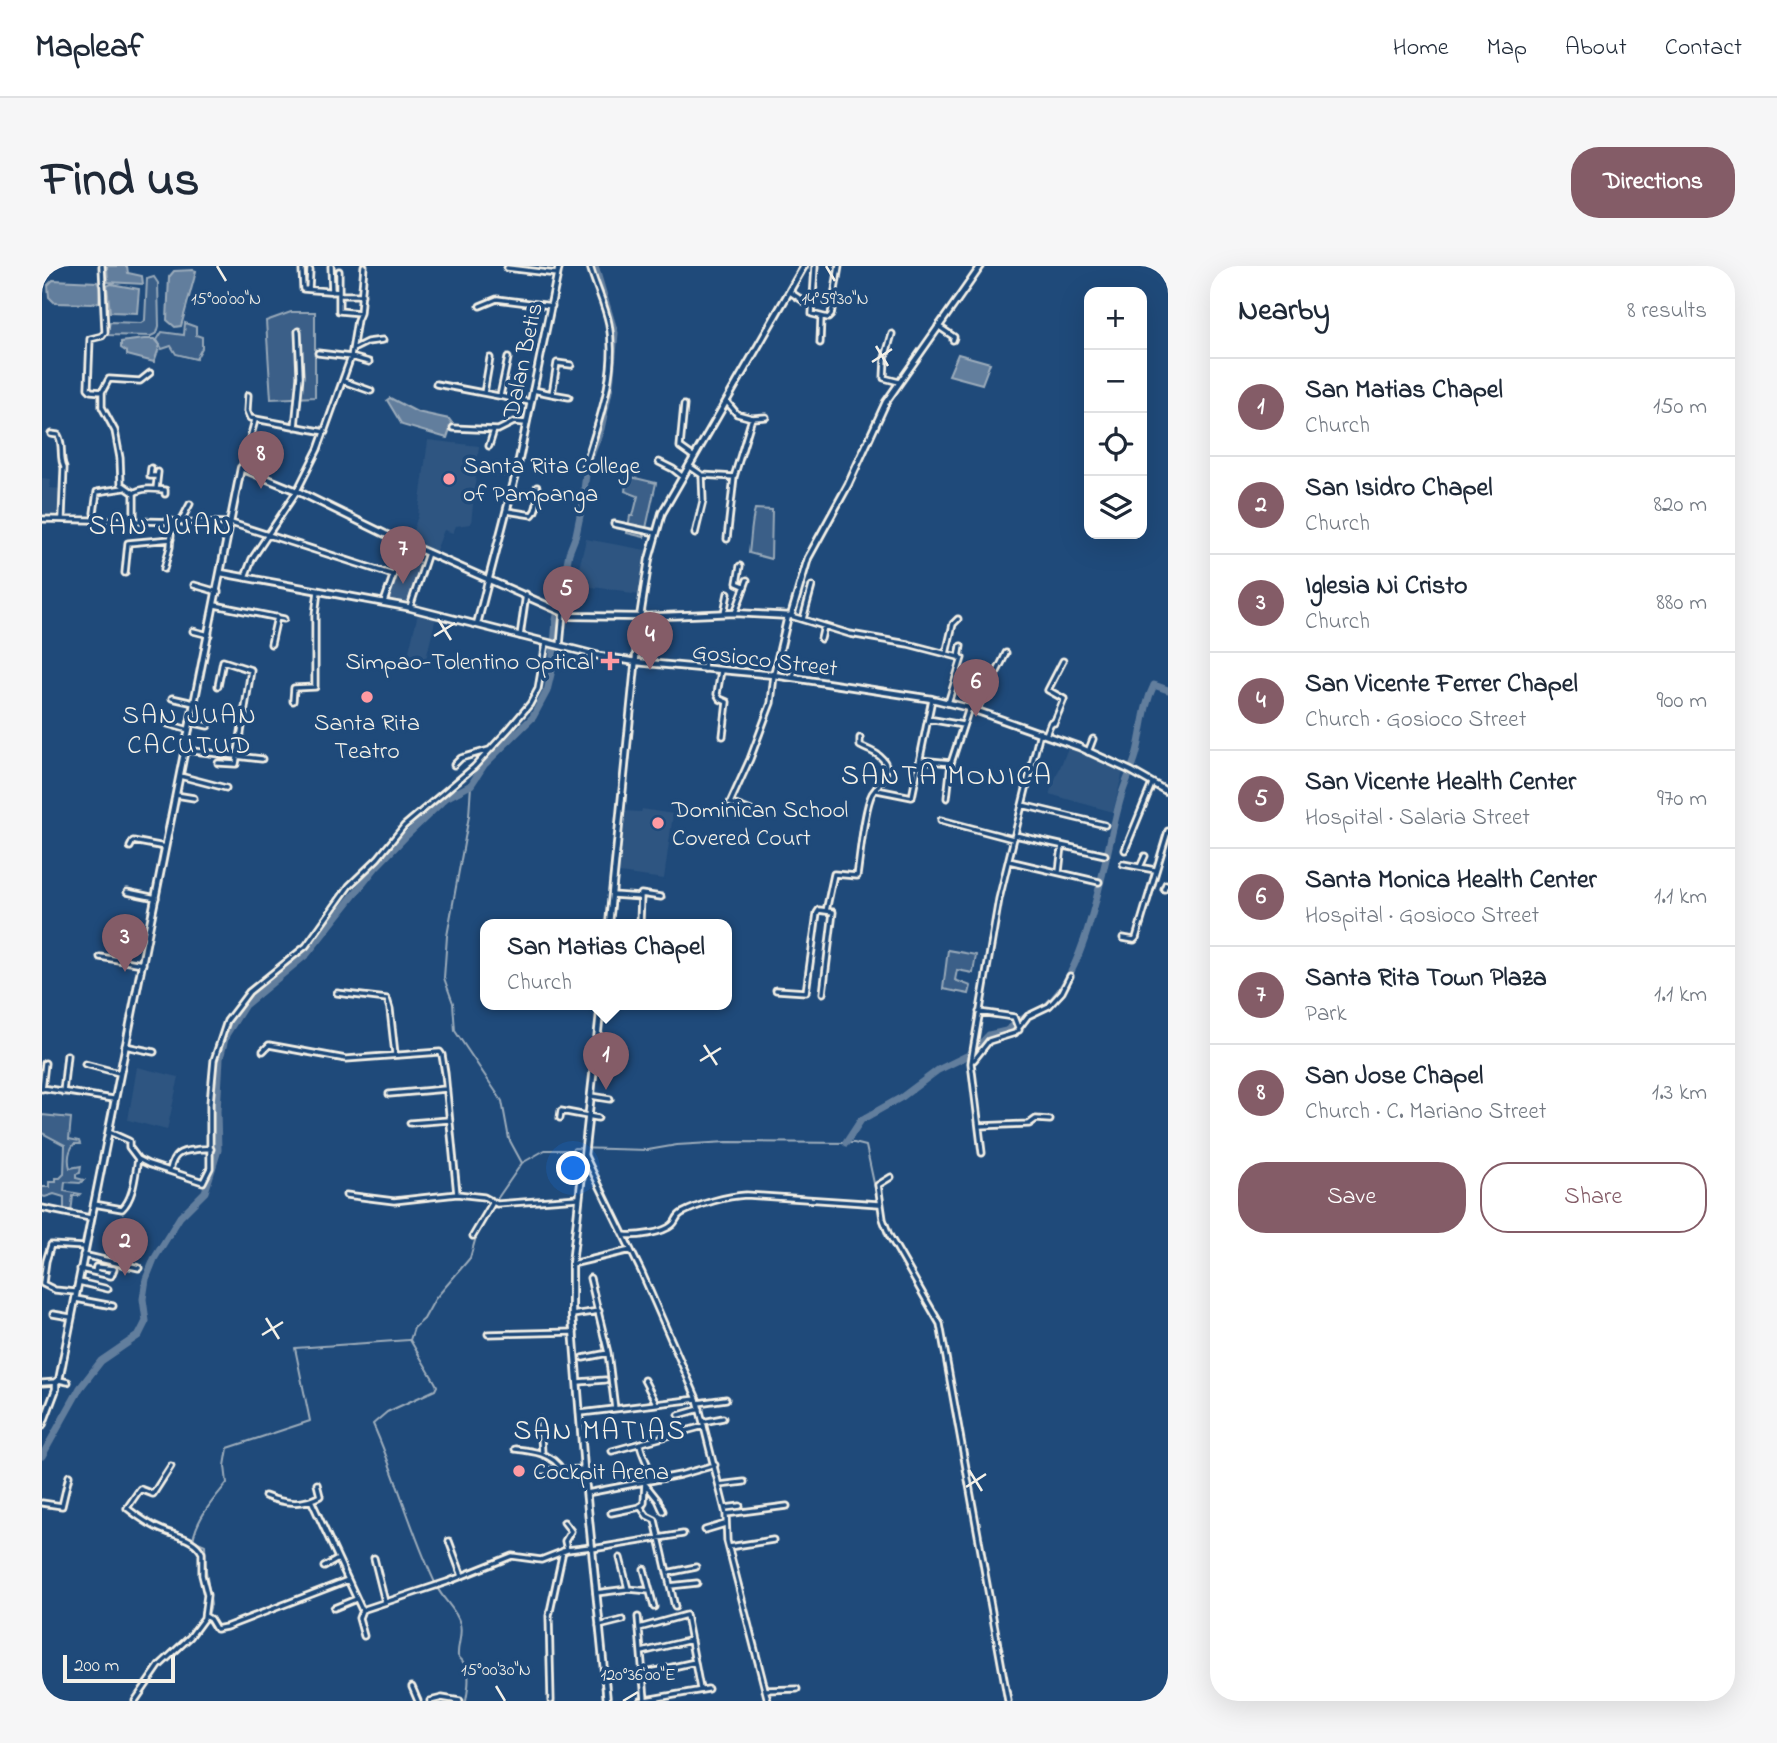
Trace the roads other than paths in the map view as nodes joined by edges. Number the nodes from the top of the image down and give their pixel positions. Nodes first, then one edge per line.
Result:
1 (102, 266) edge
2 (331, 266) edge
3 (364, 266) edge
4 (559, 266) edge
5 (590, 266) edge
6 (804, 266) edge
7 (815, 266) edge
8 (839, 266) edge
9 (981, 266) edge
10 (507, 268) dead end
11 (302, 270) dead end
12 (310, 270) dead end
13 (339, 271) dead end
14 (558, 274) junction
15 (309, 289) junction
16 (332, 292) junction
17 (790, 292) junction
18 (339, 293) junction
19 (362, 295) junction
20 (480, 306) dead end
21 (552, 306) junction
22 (813, 307) junction
23 (360, 313) junction
24 (821, 317) junction
25 (938, 326) junction
26 (298, 331) dead end
27 (892, 334) dead end
28 (955, 337) dead end
29 (383, 340) dead end
30 (820, 343) dead end
31 (353, 349) junction
32 (318, 353) dead end
33 (351, 357) junction
34 (490, 358) dead end
35 (508, 358) dead end
36 (369, 362) dead end
37 (572, 365) dead end
38 (149, 373) dead end
39 (343, 381) junction
40 (899, 382) junction
41 (436, 384) dead end
42 (533, 390) junction
43 (371, 391) dead end
44 (102, 392) junction
45 (484, 393) junction
46 (552, 394) junction
47 (248, 395) dead end
48 (500, 396) junction
49 (569, 397) dead end
50 (531, 402) junction
51 (727, 402) junction
52 (684, 405) dead end
53 (766, 417) dead end
54 (752, 418) junction
55 (255, 419) junction
56 (526, 423) junction
57 (295, 427) junction
58 (453, 428) dead end
59 (494, 430) junction
60 (325, 432) junction
61 (51, 434) dead end
62 (489, 446) dead end
63 (694, 457) junction
64 (659, 461) dead end
65 (689, 466) junction
66 (151, 468) dead end
67 (242, 468) junction
68 (484, 468) dead end
69 (584, 469) dead end
70 (516, 474) junction
71 (702, 475) junction
72 (682, 477) junction
73 (734, 477) junction
74 (537, 487) dead end
75 (124, 488) junction
76 (156, 489) junction
77 (297, 491) junction
78 (134, 493) junction
79 (165, 494) dead end
80 (190, 504) dead end
81 (507, 511) junction
82 (94, 513) dead end
83 (62, 518) junction
84 (42, 519) edge
85 (134, 521) junction
86 (172, 521) junction
87 (181, 521) junction
88 (231, 523) junction
89 (614, 523) dead end
90 (656, 533) junction
91 (270, 534) junction
92 (695, 534) dead end
93 (171, 539) junction
94 (727, 539) dead end
95 (405, 542) junction
96 (428, 552) junction
97 (740, 566) dead end
98 (164, 569) dead end
99 (125, 573) dead end
100 (221, 573) junction
101 (393, 575) junction
102 (246, 578) junction
103 (490, 578) junction
104 (747, 580) dead end
105 (194, 585) dead end
106 (744, 586) junction
107 (812, 586) dead end
108 (318, 589) junction
109 (218, 592) junction
110 (728, 593) dead end
111 (526, 594) junction
112 (384, 602) junction
113 (215, 605) junction
114 (410, 607) junction
115 (563, 611) junction
116 (724, 613) junction
117 (736, 613) junction
118 (789, 616) junction
119 (278, 617) junction
120 (640, 617) junction
121 (284, 619) dead end
122 (803, 619) junction
123 (958, 619) dead end
124 (477, 624) junction
125 (824, 626) junction
126 (193, 631) dead end
127 (209, 635) junction
128 (520, 636) junction
129 (821, 639) dead end
130 (547, 643) junction
131 (271, 644) dead end
132 (559, 646) junction
133 (961, 646) dead end
134 (1006, 653) dead end
135 (946, 654) junction
136 (705, 656) dead end
137 (959, 658) junction
138 (1063, 661) dead end
139 (636, 662) junction
140 (796, 664) dead end
141 (704, 669) junction
142 (721, 671) junction
143 (774, 675) junction
144 (793, 678) junction
145 (218, 686) dead end
146 (172, 698) dead end
147 (932, 699) junction
148 (293, 701) dead end
149 (194, 703) junction
150 (948, 703) junction
151 (969, 708) junction
152 (976, 710) junction
153 (928, 719) junction
154 (190, 722) junction
155 (168, 724) dead end
156 (963, 725) junction
157 (208, 726) dead end
158 (189, 730) junction
159 (1040, 732) junction
160 (1046, 735) junction
161 (723, 736) dead end
162 (860, 738) dead end
163 (1093, 740) dead end
164 (185, 750) junction
165 (491, 750) junction
166 (1088, 752) junction
167 (237, 757) junction
168 (262, 759) dead end
169 (920, 760) junction
170 (218, 763) dead end
171 (951, 764) junction
172 (454, 765) dead end
173 (180, 776) junction
174 (1152, 783) junction
175 (226, 788) dead end
176 (877, 790) junction
177 (1168, 792) edge
178 (176, 795) junction
179 (194, 798) dead end
180 (947, 798) dead end
181 (1021, 805) junction
182 (751, 811) dead end
183 (941, 820) dead end
184 (1105, 825) dead end
185 (1168, 831) edge
186 (1015, 837) junction
187 (1062, 846) junction
188 (130, 847) dead end
189 (165, 848) junction
190 (1125, 850) dead end
191 (1105, 855) dead end
192 (1145, 856) dead end
193 (1009, 861) junction
194 (1123, 864) dead end
195 (1140, 867) junction
196 (1155, 870) junction
197 (1059, 873) junction
198 (1099, 882) dead end
199 (127, 892) dead end
200 (612, 895) junction
201 (640, 897) junction
202 (661, 897) dead end
203 (156, 898) junction
204 (826, 911) junction
205 (610, 919) edge
206 (640, 919) edge
207 (1123, 938) dead end
208 (100, 957) dead end
209 (143, 964) junction
210 (1070, 976) dead end
211 (776, 989) dead end
212 (337, 993) dead end
213 (824, 993) dead end
214 (600, 1010) edge
215 (979, 1012) junction
216 (1019, 1031) junction
217 (125, 1046) junction
218 (263, 1051) dead end
219 (154, 1052) dead end
220 (66, 1055) dead end
221 (396, 1055) junction
222 (973, 1059) junction
223 (45, 1063) dead end
224 (85, 1065) dead end
225 (119, 1073) junction
226 (42, 1089) edge
227 (446, 1090) junction
228 (63, 1093) junction
229 (389, 1094) dead end
230 (591, 1096) junction
231 (113, 1099) junction
232 (610, 1099) dead end
233 (588, 1116) junction
234 (560, 1118) dead end
235 (598, 1118) dead end
236 (449, 1120) junction
237 (1050, 1120) dead end
238 (410, 1123) dead end
239 (979, 1126) junction
240 (107, 1132) junction
241 (211, 1149) junction
242 (584, 1151) junction
243 (982, 1153) dead end
244 (138, 1159) junction
245 (170, 1170) junction
246 (891, 1177) dead end
247 (457, 1194) junction
248 (346, 1195) dead end
249 (578, 1198) junction
250 (492, 1202) junction
251 (93, 1204) junction
252 (880, 1205) junction
253 (42, 1208) edge
254 (90, 1218) junction
255 (624, 1235) junction
256 (473, 1236) dead end
257 (85, 1247) junction
258 (631, 1250) junction
259 (83, 1255) junction
260 (572, 1264) junction
261 (43, 1268) edge
262 (80, 1269) junction
263 (139, 1269) dead end
264 (95, 1272) junction
265 (590, 1278) dead end
266 (77, 1281) junction
267 (42, 1283) edge
268 (108, 1289) dead end
269 (75, 1292) junction
270 (74, 1298) junction
271 (113, 1306) dead end
272 (599, 1311) junction
273 (53, 1314) dead end
274 (572, 1315) junction
275 (70, 1318) junction
276 (574, 1332) junction
277 (488, 1334) dead end
278 (608, 1353) junction
279 (583, 1358) dead end
280 (605, 1380) dead end
281 (644, 1380) dead end
282 (57, 1381) junction
283 (42, 1382) edge
284 (68, 1382) dead end
285 (579, 1382) junction
286 (726, 1399) dead end
287 (697, 1401) junction
288 (656, 1404) junction
289 (615, 1409) junction
290 (700, 1409) junction
291 (581, 1413) junction
292 (679, 1415) dead end
293 (723, 1418) dead end
294 (540, 1420) dead end
295 (704, 1424) junction
296 (42, 1426) edge
297 (640, 1443) junction
298 (515, 1449) dead end
299 (612, 1451) dead end
300 (541, 1452) junction
301 (715, 1465) junction
302 (171, 1466) dead end
303 (584, 1469) junction
304 (562, 1470) junction
305 (540, 1471) dead end
306 (69, 1476) dead end
307 (653, 1480) junction
308 (744, 1482) dead end
309 (646, 1483) junction
310 (317, 1484) dead end
311 (719, 1485) junction
312 (586, 1494) junction
313 (265, 1496) dead end
314 (311, 1500) junction
315 (42, 1503) edge
316 (640, 1506) junction
317 (740, 1506) dead end
318 (788, 1506) dead end
319 (724, 1508) junction
320 (663, 1511) dead end
321 (611, 1513) dead end
322 (726, 1514) junction
323 (564, 1522) dead end
324 (725, 1524) junction
325 (705, 1530) dead end
326 (683, 1534) dead end
327 (659, 1539) junction
328 (773, 1539) dead end
329 (449, 1541) dead end
330 (729, 1547) junction
331 (592, 1548) junction
332 (565, 1550) junction
333 (374, 1558) dead end
334 (620, 1558) dead end
335 (338, 1559) junction
336 (696, 1566) dead end
337 (324, 1567) dead end
338 (644, 1569) dead end
339 (667, 1573) junction
340 (462, 1576) junction
341 (348, 1580) junction
342 (697, 1583) dead end
343 (670, 1586) junction
344 (628, 1590) junction
345 (650, 1591) junction
346 (596, 1594) junction
347 (356, 1599) junction
348 (385, 1602) junction
349 (654, 1607) dead end
350 (675, 1607) dead end
351 (334, 1608) dead end
352 (362, 1610) junction
353 (207, 1617) junction
354 (638, 1617) dead end
355 (623, 1620) dead end
356 (599, 1626) junction
357 (639, 1628) junction
358 (364, 1636) dead end
359 (691, 1640) junction
360 (641, 1652) junction
361 (695, 1662) junction
362 (642, 1674) junction
363 (412, 1687) dead end
364 (700, 1689) junction
365 (708, 1689) dead end
366 (797, 1689) dead end
367 (765, 1690) junction
368 (135, 1701) edge
369 (418, 1701) edge
370 (430, 1701) edge
371 (460, 1701) edge
372 (551, 1701) edge
373 (607, 1701) edge
374 (643, 1701) edge
375 (768, 1701) edge
376 (1008, 1701) edge

1 - 44 street
2 - 16 street
3 - 19 street
4 - 14 street, Dalan Betis
5 - 69 street
6 - 17 street
7 - 22 street
8 - 24 street
9 - 25 street
10 - 14 street
11 - 15 street
12 - 15 street
13 - 18 street
14 - 21 street, Dalan Betis
15 - 16 street
16 - 18 street
17 - 22 street
17 - 51 street
18 - 19 street
18 - 23 street
19 - 23 street
20 - 21 street
21 - 42 street, Dalan Betis
22 - 24 street
23 - 31 street
24 - 30 street
25 - 28 street
25 - 40 street
26 - 57 street
27 - 40 street
29 - 31 street
31 - 33 street
32 - 33 street
33 - 36 street
33 - 39 street
34 - 45 street
35 - 48 street
37 - 46 street
38 - 44 street
39 - 43 street
39 - 60 street
40 - 118 street
41 - 45 street
42 - 46 street
42 - 50 street, Dalan Betis
44 - 75 street
45 - 48 street
46 - 49 street
47 - 55 street
48 - 50 street
50 - 56 street, Dalan Betis
51 - 54 street
51 - 63 street
52 - 63 street
53 - 54 street
54 - 73 street
55 - 57 street
55 - 67 street
56 - 59 street
56 - 70 street, Dalan Betis
57 - 60 street
58 - 59 street
59 - 62 street
60 - 77 street
61 - 83 street
63 - 65 street
64 - 72 street
65 - 71 street
65 - 72 street
66 - 76 street
67 - 77 street
67 - 88 street
68 - 70 street
70 - 81 street, Dalan Betis
71 - 73 street
71 - 92 street
72 - 90 street
73 - 94 street
74 - 81 street
75 - 78 street
75 - 82 street
76 - 78 street
76 - 79 street
77 - 91 street
77 - 95 street
78 - 85 street
80 - 87 street
81 - 103 street, Dalan Betis
83 - 84 street
83 - 85 street
85 - 86 street
86 - 87 street
86 - 93 street
87 - 88 street
88 - 91 street
88 - 100 street
89 - 90 street
90 - 120 street
91 - 101 street
91 - 102 street
93 - 98 street
93 - 99 street
95 - 96 street
95 - 101 street
96 - 103 street
96 - 114 street
97 - 106 street
100 - 102 street, Gosioco Street
100 - 109 street
101 - 112 street
102 - 108 street, Gosioco Street
103 - 111 street
103 - 124 street, Dalan Betis
104 - 106 street
105 - 109 street
106 - 117 street
107 - 122 street
108 - 112 street, Gosioco Street
108 - 148 street
109 - 113 street
110 - 116 street
111 - 115 street
111 - 128 street
112 - 114 street, Gosioco Street
113 - 119 street
113 - 127 street
114 - 124 street, Gosioco Street
115 - 120 street
115 - 132 street
116 - 117 street
116 - 120 street
117 - 118 street
118 - 122 street
118 - 143 street
119 - 121 street
119 - 131 street
120 - 139 street
122 - 125 street
123 - 135 street
124 - 128 street, Gosioco Street
125 - 129 street
125 - 135 street
126 - 127 street
127 - 149 street
128 - 130 street, Gosioco Street
130 - 132 street, Gosioco Street
130 - 165 street
132 - 139 street, Gosioco Street
133 - 137 street
134 - 152 street
135 - 137 street
136 - 141 street
137 - 150 street
138 - 160 street
139 - 141 street, Gosioco Street
139 - 200 street
140 - 144 street
141 - 142 street, Gosioco Street
142 - 143 street, Gosioco Street
142 - 161 street
143 - 144 street, Gosioco Street
143 - 182 street
144 - 147 street, Gosioco Street
145 - 167 street
146 - 149 street
147 - 150 street, Gosioco Street
147 - 153 street
149 - 154 street
150 - 151 street, Gosioco Street
151 - 152 street, Gosioco Street
151 - 156 street
152 - 159 street, Gosioco Street
153 - 156 street
153 - 169 street
154 - 157 street
154 - 158 street
155 - 158 street
156 - 171 street
158 - 164 street
159 - 160 street, Gosioco Street
159 - 181 street
160 - 166 street, Gosioco Street
162 - 176 street
163 - 166 street
164 - 167 street
164 - 173 street
165 - 172 street
165 - 241 street
166 - 174 street, Gosioco Street
167 - 168 street
167 - 170 street
169 - 171 street
169 - 176 street
171 - 180 street
173 - 175 street
173 - 178 street
174 - 177 street, Gosioco Street
174 - 190 street
176 - 204 street
178 - 179 street
178 - 189 street
181 - 184 street
181 - 186 street
183 - 186 street
185 - 196 street
186 - 187 street
186 - 193 street
187 - 191 street
187 - 197 street
188 - 189 street
189 - 203 street
192 - 195 street
193 - 197 street
193 - 215 street
194 - 195 street
195 - 196 street
196 - 207 street
197 - 198 street
199 - 203 street
200 - 201 street
200 - 205 street
201 - 202 street
201 - 206 street
203 - 209 street
204 - 211 street
204 - 213 street
208 - 209 street
209 - 217 street
210 - 216 street
212 - 221 street
214 - 230 street
215 - 216 street
215 - 222 street
216 - 222 street
217 - 219 street
217 - 225 street
218 - 221 street
220 - 228 street
221 - 227 street
222 - 239 street
223 - 226 street
224 - 225 street
225 - 231 street
226 - 228 street
227 - 229 street
227 - 236 street
228 - 231 street
230 - 232 street
230 - 233 street
231 - 240 street
233 - 234 street
233 - 235 street
233 - 242 street
236 - 238 street
236 - 247 street
237 - 239 street
239 - 243 street
240 - 244 street
240 - 251 street
241 - 245 street
241 - 245 street
242 - 249 street
242 - 255 street
244 - 245 street
244 - 251 street
246 - 252 street
247 - 248 street
247 - 250 street
249 - 250 street
249 - 260 street
250 - 256 street
251 - 254 street
252 - 255 street
252 - 376 street
253 - 254 street
254 - 257 street
255 - 258 street
257 - 259 street
257 - 261 street
258 - 260 street
258 - 287 street
259 - 262 street
259 - 263 street
260 - 274 street
261 - 267 street
262 - 264 street
262 - 266 street
264 - 264 street
265 - 272 street
266 - 268 street
266 - 269 street
267 - 269 street
269 - 270 street
270 - 271 street
270 - 275 street
272 - 274 street
272 - 278 street
273 - 275 street
274 - 276 street
275 - 282 street
276 - 277 street
276 - 285 street
278 - 279 street
278 - 289 street
280 - 285 street
281 - 288 street
282 - 283 street
282 - 284 street
282 - 296 street
285 - 291 street
286 - 287 street
287 - 288 street
287 - 290 street
288 - 289 street
289 - 291 street
290 - 292 street
290 - 295 street
291 - 303 street
293 - 295 street
294 - 300 street
295 - 297 street
295 - 301 street
297 - 299 street
297 - 307 street
298 - 300 street
300 - 304 street
301 - 307 street
301 - 311 street
302 - 353 street
303 - 304 street
303 - 312 street
304 - 305 street
306 - 315 street
307 - 309 street
308 - 311 street
309 - 312 street
309 - 316 street
309 - 320 street
310 - 314 street
311 - 319 street
312 - 331 street
313 - 314 street
314 - 335 street
316 - 321 street
316 - 327 street
317 - 319 street
318 - 322 street
319 - 322 street
322 - 324 street
323 - 332 street
324 - 325 street
324 - 330 street
326 - 327 street
327 - 331 street
327 - 339 street
328 - 330 street
329 - 340 street
330 - 367 street
331 - 332 street
331 - 346 street
332 - 340 street
332 - 372 street
333 - 348 street
334 - 344 street
335 - 337 street
335 - 341 street
336 - 339 street
338 - 345 street
339 - 343 street
340 - 348 street
341 - 347 street
341 - 353 street
342 - 343 street
343 - 350 street
344 - 345 street
344 - 346 street
345 - 349 street
346 - 356 street
347 - 351 street
347 - 352 street
348 - 352 street
352 - 358 street
353 - 368 street
354 - 357 street
355 - 356 street
356 - 373 street
357 - 359 street
357 - 360 street
359 - 360 street
359 - 361 street
360 - 362 street
361 - 362 street
361 - 364 street
362 - 374 street
363 - 369 street
364 - 365 street
364 - 374 street
366 - 367 street
367 - 375 street
370 - 371 street

